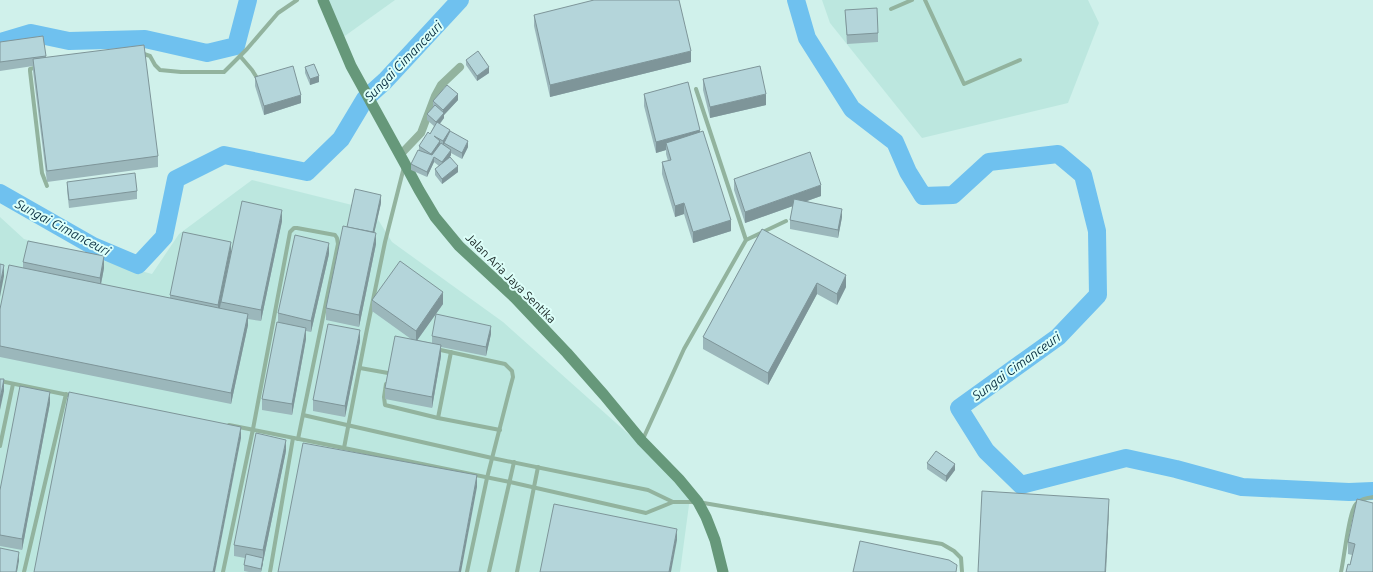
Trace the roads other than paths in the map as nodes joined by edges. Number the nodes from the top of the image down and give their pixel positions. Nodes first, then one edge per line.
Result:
1 (297, 0) edge
2 (323, 0) edge
3 (912, 0) edge
4 (926, 0) edge
5 (892, 9) dead end
6 (131, 56) edge
7 (240, 56) junction
8 (1020, 60) dead end
9 (44, 67) edge
10 (460, 67) dead end
11 (259, 82) edge
12 (696, 89) dead end
13 (403, 159) junction
14 (47, 186) dead end
15 (786, 221) dead end
16 (746, 240) junction
17 (321, 326) junction
18 (328, 327) edge
19 (358, 333) edge
20 (366, 334) junction
21 (430, 348) edge
22 (451, 352) junction
23 (390, 366) edge
24 (360, 368) junction
25 (388, 372) junction
26 (0, 381) edge
27 (13, 384) junction
28 (66, 394) junction
29 (81, 397) edge
30 (303, 415) junction
31 (438, 418) junction
32 (222, 424) edge
33 (349, 425) junction
34 (253, 429) junction
35 (500, 430) junction
36 (293, 438) junction
37 (298, 439) junction
38 (642, 441) junction
39 (0, 446) edge
40 (344, 448) junction
41 (492, 458) junction
42 (514, 462) junction
43 (538, 467) junction
44 (487, 478) junction
45 (510, 482) junction
46 (534, 488) junction
47 (1373, 497) edge
48 (673, 502) junction
49 (698, 502) junction
50 (24, 572) edge
51 (223, 572) edge
52 (270, 572) edge
53 (467, 572) edge
54 (489, 572) edge
55 (518, 572) edge
56 (723, 572) edge
57 (962, 572) edge
58 (1341, 572) edge

1 - 7 lane
2 - 13 street, Jalan Aria Jaya Sentika
3 - 5 lane
4 - 8 lane
6 - 7 lane
7 - 11 lane
9 - 14 lane
10 - 13 street
12 - 16 lane
13 - 20 lane
13 - 38 street, Jalan Aria Jaya Sentika
15 - 16 lane
16 - 38 lane
17 - 18 lane
17 - 30 lane
17 - 34 lane
19 - 20 lane
20 - 24 lane
21 - 22 lane
22 - 31 lane
22 - 35 lane
23 - 25 lane
24 - 25 lane
24 - 33 lane
25 - 31 lane
26 - 27 lane
27 - 28 lane
27 - 39 lane
28 - 29 lane
28 - 50 lane
30 - 33 lane
30 - 37 lane
31 - 35 lane
32 - 34 lane
33 - 40 lane
33 - 41 lane
34 - 36 lane
34 - 51 lane
35 - 41 lane
36 - 37 lane
36 - 52 lane
37 - 40 lane
38 - 49 street, Jalan Aria Jaya Sentika
40 - 44 lane
41 - 42 lane
41 - 44 lane
42 - 43 lane
42 - 45 lane
43 - 46 lane
43 - 48 lane
44 - 45 lane
44 - 53 lane
45 - 46 lane
45 - 54 lane
46 - 48 lane
46 - 55 lane
47 - 58 lane
48 - 49 lane
49 - 56 street, Jalan Aria Jaya Sentika
49 - 57 lane

